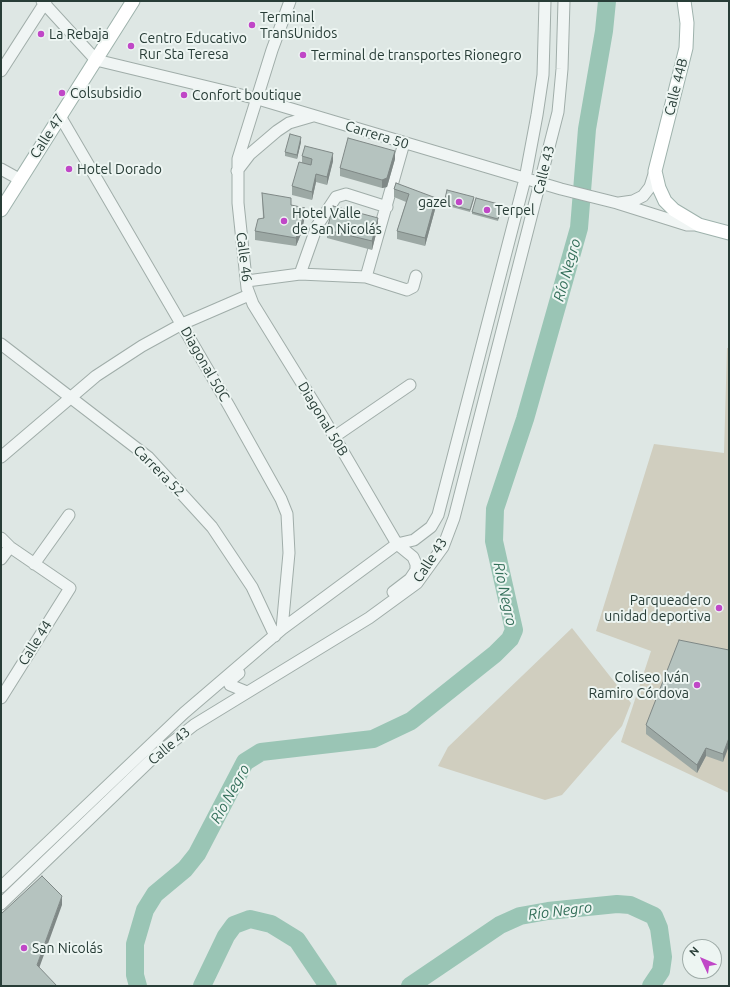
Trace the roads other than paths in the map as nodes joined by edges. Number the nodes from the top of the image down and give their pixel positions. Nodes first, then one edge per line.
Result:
1 (133, 1) edge
2 (290, 1) edge
3 (546, 1) edge
4 (564, 1) edge
5 (684, 1) edge
6 (44, 2) edge
7 (96, 60) junction
8 (1, 71) edge
9 (258, 99) junction
10 (60, 116) junction
11 (313, 116) junction
12 (404, 143) junction
13 (1, 169) edge
14 (237, 171) junction
15 (655, 171) junction
16 (19, 179) junction
17 (525, 179) junction
18 (540, 183) junction
19 (612, 202) junction
20 (387, 207) junction
21 (1, 210) edge
22 (699, 225) junction
23 (729, 233) edge
24 (300, 274) junction
25 (416, 276) dead end
26 (366, 277) junction
27 (247, 281) junction
28 (249, 295) junction
29 (182, 324) junction
30 (1, 344) edge
31 (410, 385) dead end
32 (71, 397) junction
33 (334, 437) junction
34 (1, 457) edge
35 (69, 515) dead end
36 (1, 538) edge
37 (397, 544) junction
38 (10, 547) junction
39 (1, 559) edge
40 (34, 564) junction
41 (278, 632) junction
42 (324, 646) junction
43 (261, 647) junction
44 (247, 692) junction
45 (1, 698) edge
46 (1, 887) edge
47 (1, 904) edge

1 - 7 main road, Calle 47
2 - 9 street, Calle 46
3 - 17 street, Calle 43
4 - 18 street, Calle 43
5 - 15 main road, Calle 44B
6 - 7 street
6 - 8 street
7 - 9 street, Carrera 50
7 - 10 main road, Calle 47
9 - 11 street, Carrera 50
9 - 14 street, Calle 46
10 - 16 main road, Calle 47
10 - 29 street, Diagonal 50C
11 - 12 street, Carrera 50
11 - 14 street
12 - 17 street, Carrera 50
12 - 20 street
13 - 16 street
14 - 27 street, Calle 46
15 - 19 street, Calle 44B
15 - 22 main road, Calle 44B
16 - 21 main road, Calle 47
17 - 18 street, Carrera 50
17 - 37 street, Calle 43
18 - 19 street, Carrera 50
18 - 42 street, Calle 43
19 - 22 street, Carrera 50
20 - 24 street
20 - 26 street
22 - 23 main road, Carrera 50
24 - 26 street
24 - 27 street
25 - 26 street
27 - 28 street, Calle 46
28 - 29 street, Calle 46
28 - 33 street, Diagonal 50B
29 - 32 street, Calle 46
29 - 41 street, Diagonal 50C
30 - 32 street, Carrera 52
31 - 33 street
32 - 34 street, Calle 46
32 - 41 street, Carrera 52
33 - 37 street, Diagonal 50B
35 - 40 street
36 - 38 street
37 - 41 street, Calle 43
37 - 42 street
38 - 39 street
38 - 40 street
40 - 45 street, Calle 44
41 - 43 street, Calle 43
42 - 44 street, Calle 43
43 - 44 street
43 - 46 street, Calle 43
44 - 47 street, Calle 43

